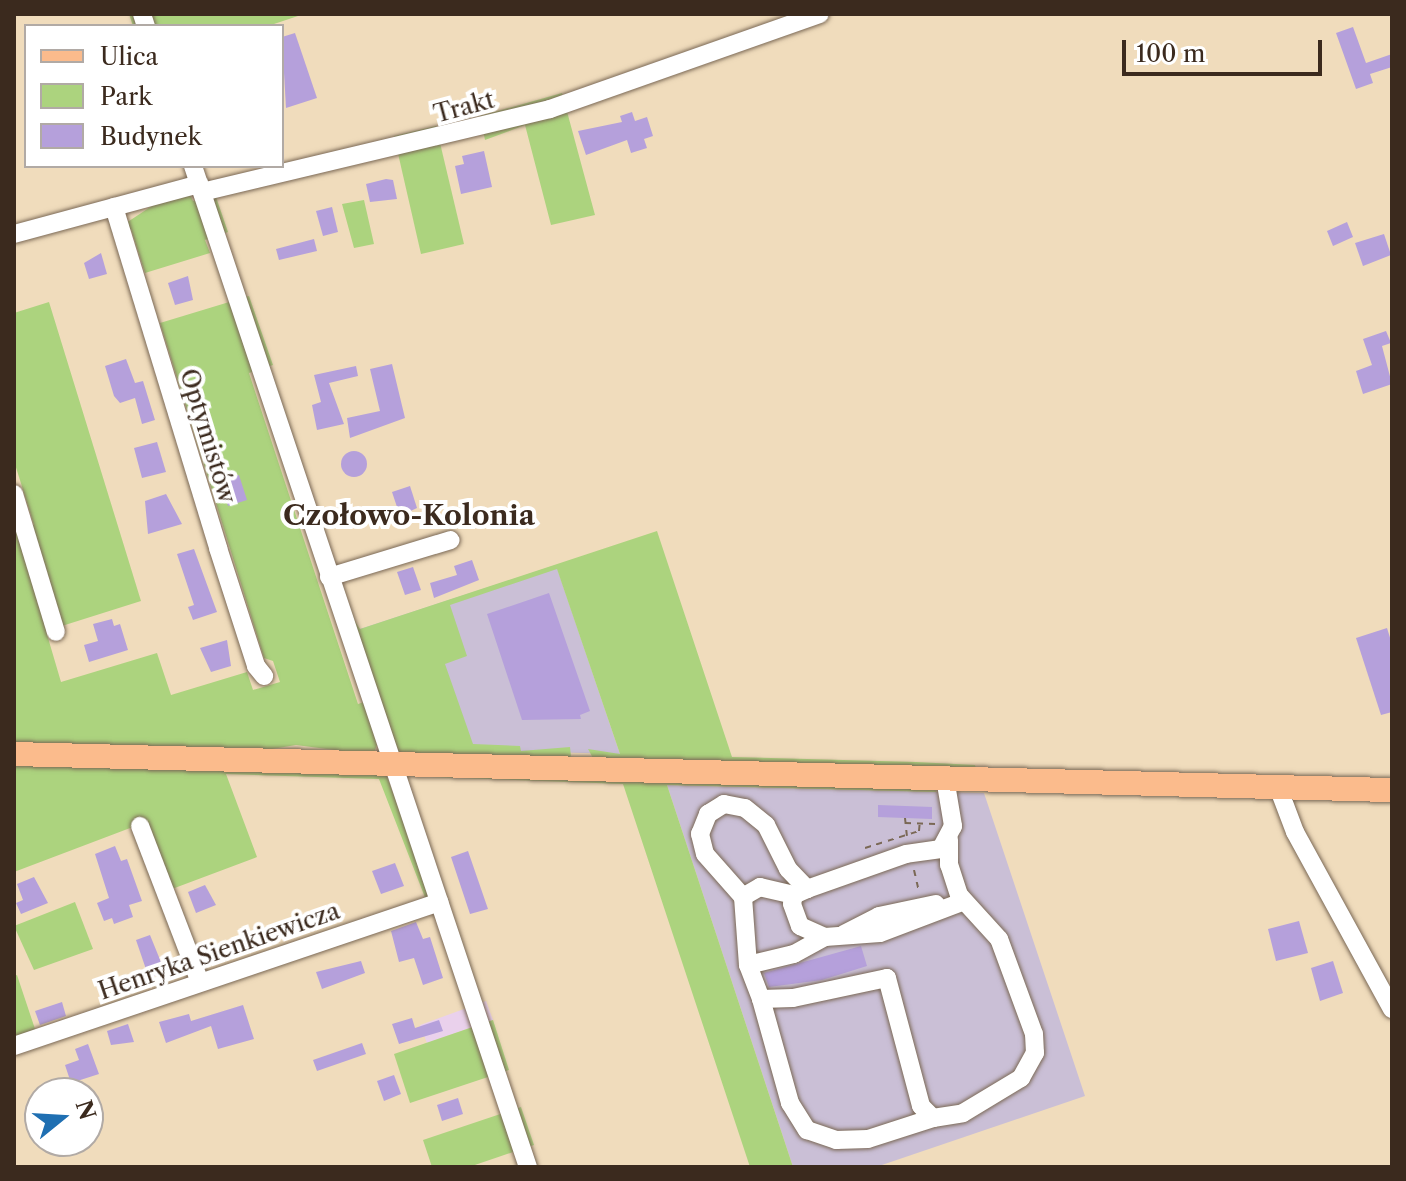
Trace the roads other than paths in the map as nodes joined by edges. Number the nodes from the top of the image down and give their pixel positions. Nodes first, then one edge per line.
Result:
1 (820, 14) edge
2 (194, 168) edge
3 (201, 188) junction
4 (114, 207) junction
5 (14, 234) edge
6 (14, 494) edge
7 (451, 540) dead end
8 (329, 577) junction
9 (56, 632) dead end
10 (264, 676) dead end
11 (14, 754) edge
12 (392, 763) junction
13 (945, 778) junction
14 (1278, 787) junction
15 (1392, 790) edge
16 (140, 826) dead end
17 (951, 833) junction
18 (801, 892) junction
19 (743, 897) junction
20 (439, 902) junction
21 (962, 902) junction
22 (833, 937) junction
23 (748, 965) junction
24 (200, 982) junction
25 (761, 999) junction
26 (1392, 1009) edge
27 (14, 1046) edge
28 (933, 1118) junction
29 (528, 1167) edge

1 - 3 street, Trakt
2 - 3 street
3 - 4 street, Trakt
3 - 8 street
4 - 5 street, Trakt
4 - 10 street, Optymistów
6 - 9 street
7 - 8 street
8 - 12 street
11 - 12 main road
12 - 13 main road
12 - 20 street
13 - 14 main road
13 - 17 street
14 - 15 main road
14 - 26 street
16 - 24 street
17 - 18 street
17 - 21 street
18 - 19 street
18 - 19 street
18 - 22 street
19 - 23 street
20 - 24 street, Henryka Sienkiewicza
20 - 29 street
21 - 22 street
21 - 22 street
21 - 28 street
22 - 23 street
23 - 25 street
24 - 27 street, Henryka Sienkiewicza
25 - 28 street
25 - 28 street

